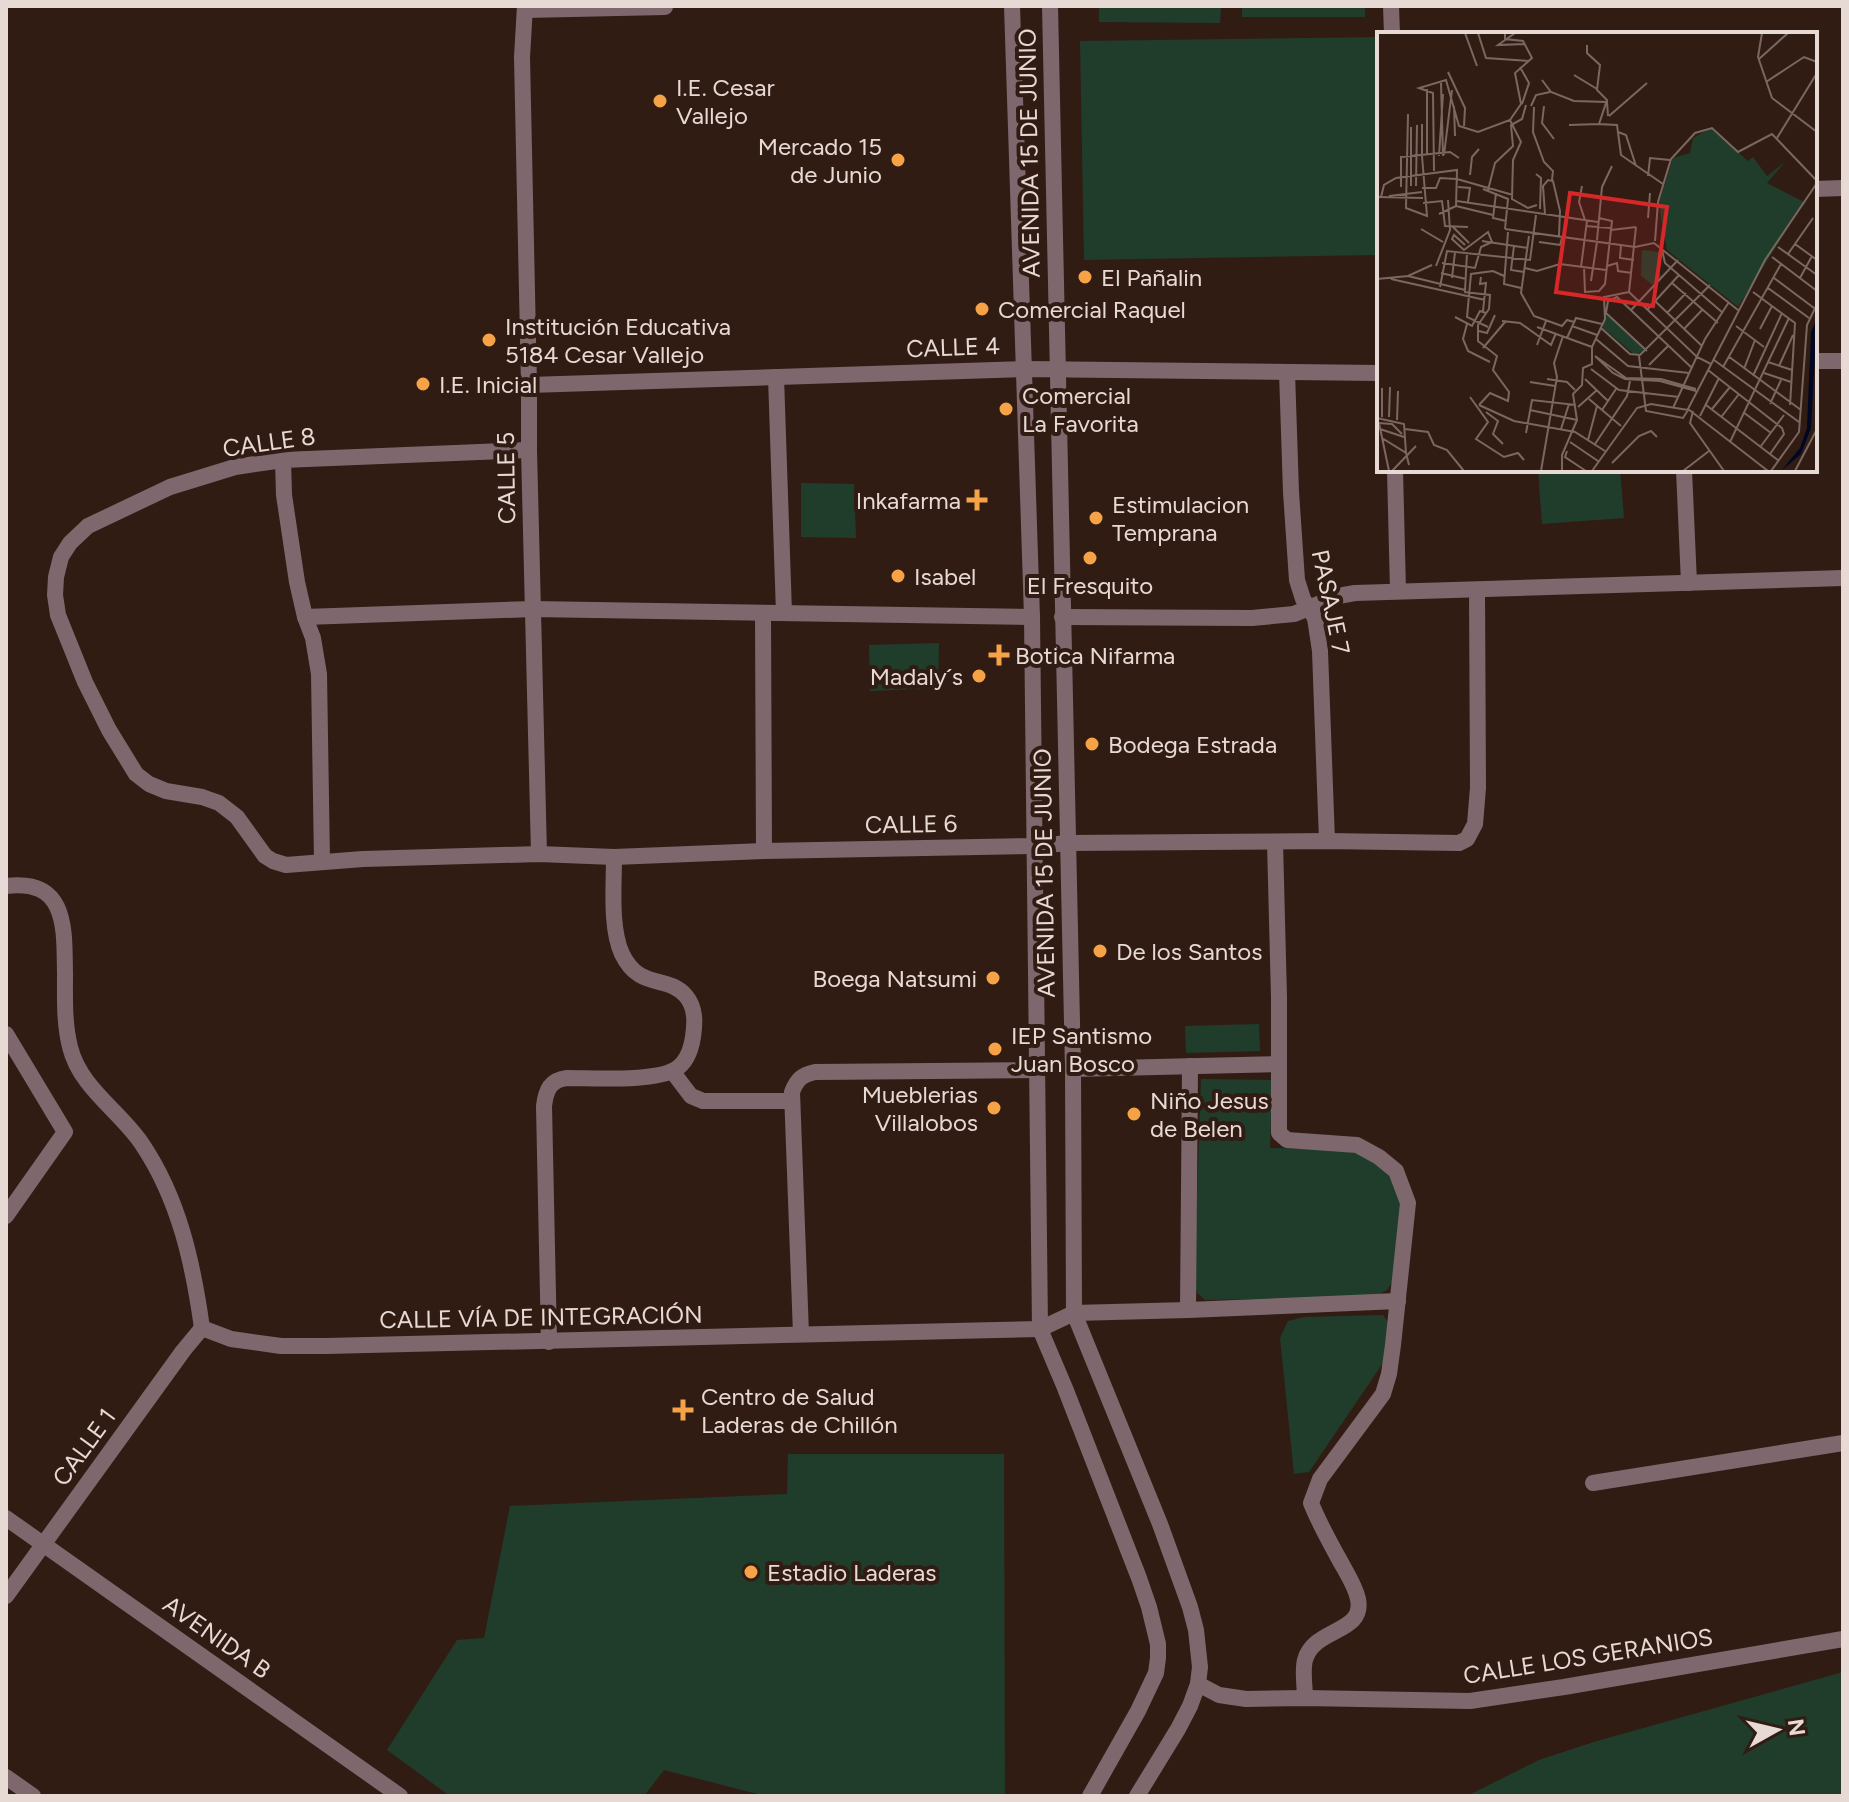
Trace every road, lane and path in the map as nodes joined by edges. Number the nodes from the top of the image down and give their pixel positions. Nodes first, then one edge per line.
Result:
1 (1012, 6) edge
2 (1050, 6) edge
3 (1391, 6) edge
4 (665, 7) edge
5 (525, 8) edge
6 (1392, 32) edge
7 (1843, 188) edge
8 (1817, 189) edge
9 (1817, 361) edge
10 (1843, 361) edge
11 (1025, 369) junction
12 (1057, 370) junction
13 (1287, 372) junction
14 (1377, 373) edge
15 (776, 377) junction
16 (529, 385) junction
17 (529, 450) junction
18 (283, 460) junction
19 (1395, 472) edge
20 (1684, 472) edge
21 (1843, 578) edge
22 (1689, 583) junction
23 (1477, 590) junction
24 (1398, 591) junction
25 (533, 609) junction
26 (1310, 609) junction
27 (763, 613) junction
28 (784, 613) junction
29 (305, 617) junction
30 (1032, 617) junction
31 (1062, 617) junction
32 (136, 774) joint
33 (1327, 841) junction
34 (1275, 842) junction
35 (1068, 843) junction
36 (1036, 846) junction
37 (764, 851) junction
38 (539, 854) junction
39 (614, 857) junction
40 (322, 861) junction
41 (6, 886) edge
42 (6, 1034) edge
43 (1278, 1064) junction
44 (1190, 1066) junction
45 (1073, 1069) junction
46 (1038, 1070) junction
47 (672, 1071) junction
48 (792, 1101) junction
49 (6, 1216) edge
50 (1398, 1301) junction
51 (1188, 1310) junction
52 (1074, 1313) junction
53 (202, 1328) junction
54 (1040, 1329) junction
55 (801, 1334) junction
56 (549, 1342) junction
57 (1843, 1443) edge
58 (1593, 1483) dead end
59 (6, 1518) edge
60 (44, 1544) junction
61 (6, 1596) edge
62 (1843, 1639) edge
63 (1198, 1684) junction
64 (1305, 1698) junction
65 (6, 1777) edge
66 (33, 1796) edge
67 (400, 1796) edge
68 (1090, 1796) edge
69 (1137, 1796) edge

1 - 11 street, AVENIDA 15 DE JUNIO
2 - 12 street, AVENIDA 15 DE JUNIO
3 - 6 street
4 - 5 street
5 - 16 street, CALLE 5
7 - 8 street
9 - 10 street
11 - 12 street, CALLE 4
11 - 15 street, CALLE 4
11 - 30 street, AVENIDA 15 DE JUNIO
12 - 13 street, CALLE 4
12 - 31 street, AVENIDA 15 DE JUNIO
13 - 14 street, CALLE 4
13 - 26 street, PASAJE 7
15 - 16 street, CALLE 4
15 - 28 street
16 - 17 street, CALLE 5
17 - 18 street, CALLE 8
17 - 25 street, CALLE 5
18 - 29 street
18 - 32 street, CALLE 8
19 - 24 street
20 - 22 street
21 - 22 street
22 - 23 street
23 - 24 street
23 - 33 street, CALLE 6
24 - 26 street
25 - 27 street
25 - 29 street
25 - 38 street, CALLE 5
26 - 31 street
26 - 33 street, PASAJE 7
27 - 28 street
27 - 37 street
28 - 30 street
29 - 40 street
30 - 36 street, AVENIDA 15 DE JUNIO
31 - 35 street, AVENIDA 15 DE JUNIO
32 - 40 street, CALLE 6
33 - 34 street, CALLE 6
34 - 35 street, CALLE 6
34 - 43 street
35 - 36 street, CALLE 6
35 - 45 street, AVENIDA 15 DE JUNIO
36 - 37 street, CALLE 6
36 - 46 street, AVENIDA 15 DE JUNIO
37 - 39 street, CALLE 6
38 - 39 street, CALLE 6
38 - 40 street, CALLE 6
39 - 47 street
41 - 53 street
42 - 49 street
43 - 44 street
43 - 50 street
44 - 45 street
44 - 51 street
45 - 52 street, AVENIDA 15 DE JUNIO
46 - 48 street
46 - 54 street, AVENIDA 15 DE JUNIO
47 - 48 street
47 - 56 street
48 - 55 street
50 - 51 street, CALLE VÍA DE INTEGRACIÓN
50 - 64 street
51 - 52 street, CALLE VÍA DE INTEGRACIÓN
52 - 54 street, CALLE VÍA DE INTEGRACIÓN
52 - 63 street, AVENIDA 15 DE JUNIO
53 - 56 street, CALLE VÍA DE INTEGRACIÓN
53 - 60 street, CALLE 1
54 - 55 street, CALLE VÍA DE INTEGRACIÓN
54 - 68 street, AVENIDA 15 DE JUNIO
55 - 56 street, CALLE VÍA DE INTEGRACIÓN
57 - 58 street
59 - 60 street, AVENIDA B
60 - 61 street, CALLE 1
60 - 67 street, AVENIDA B
62 - 64 street, CALLE LOS GERANIOS
63 - 64 street, CALLE LOS GERANIOS
63 - 69 street, AVENIDA 15 DE JUNIO
65 - 66 street

